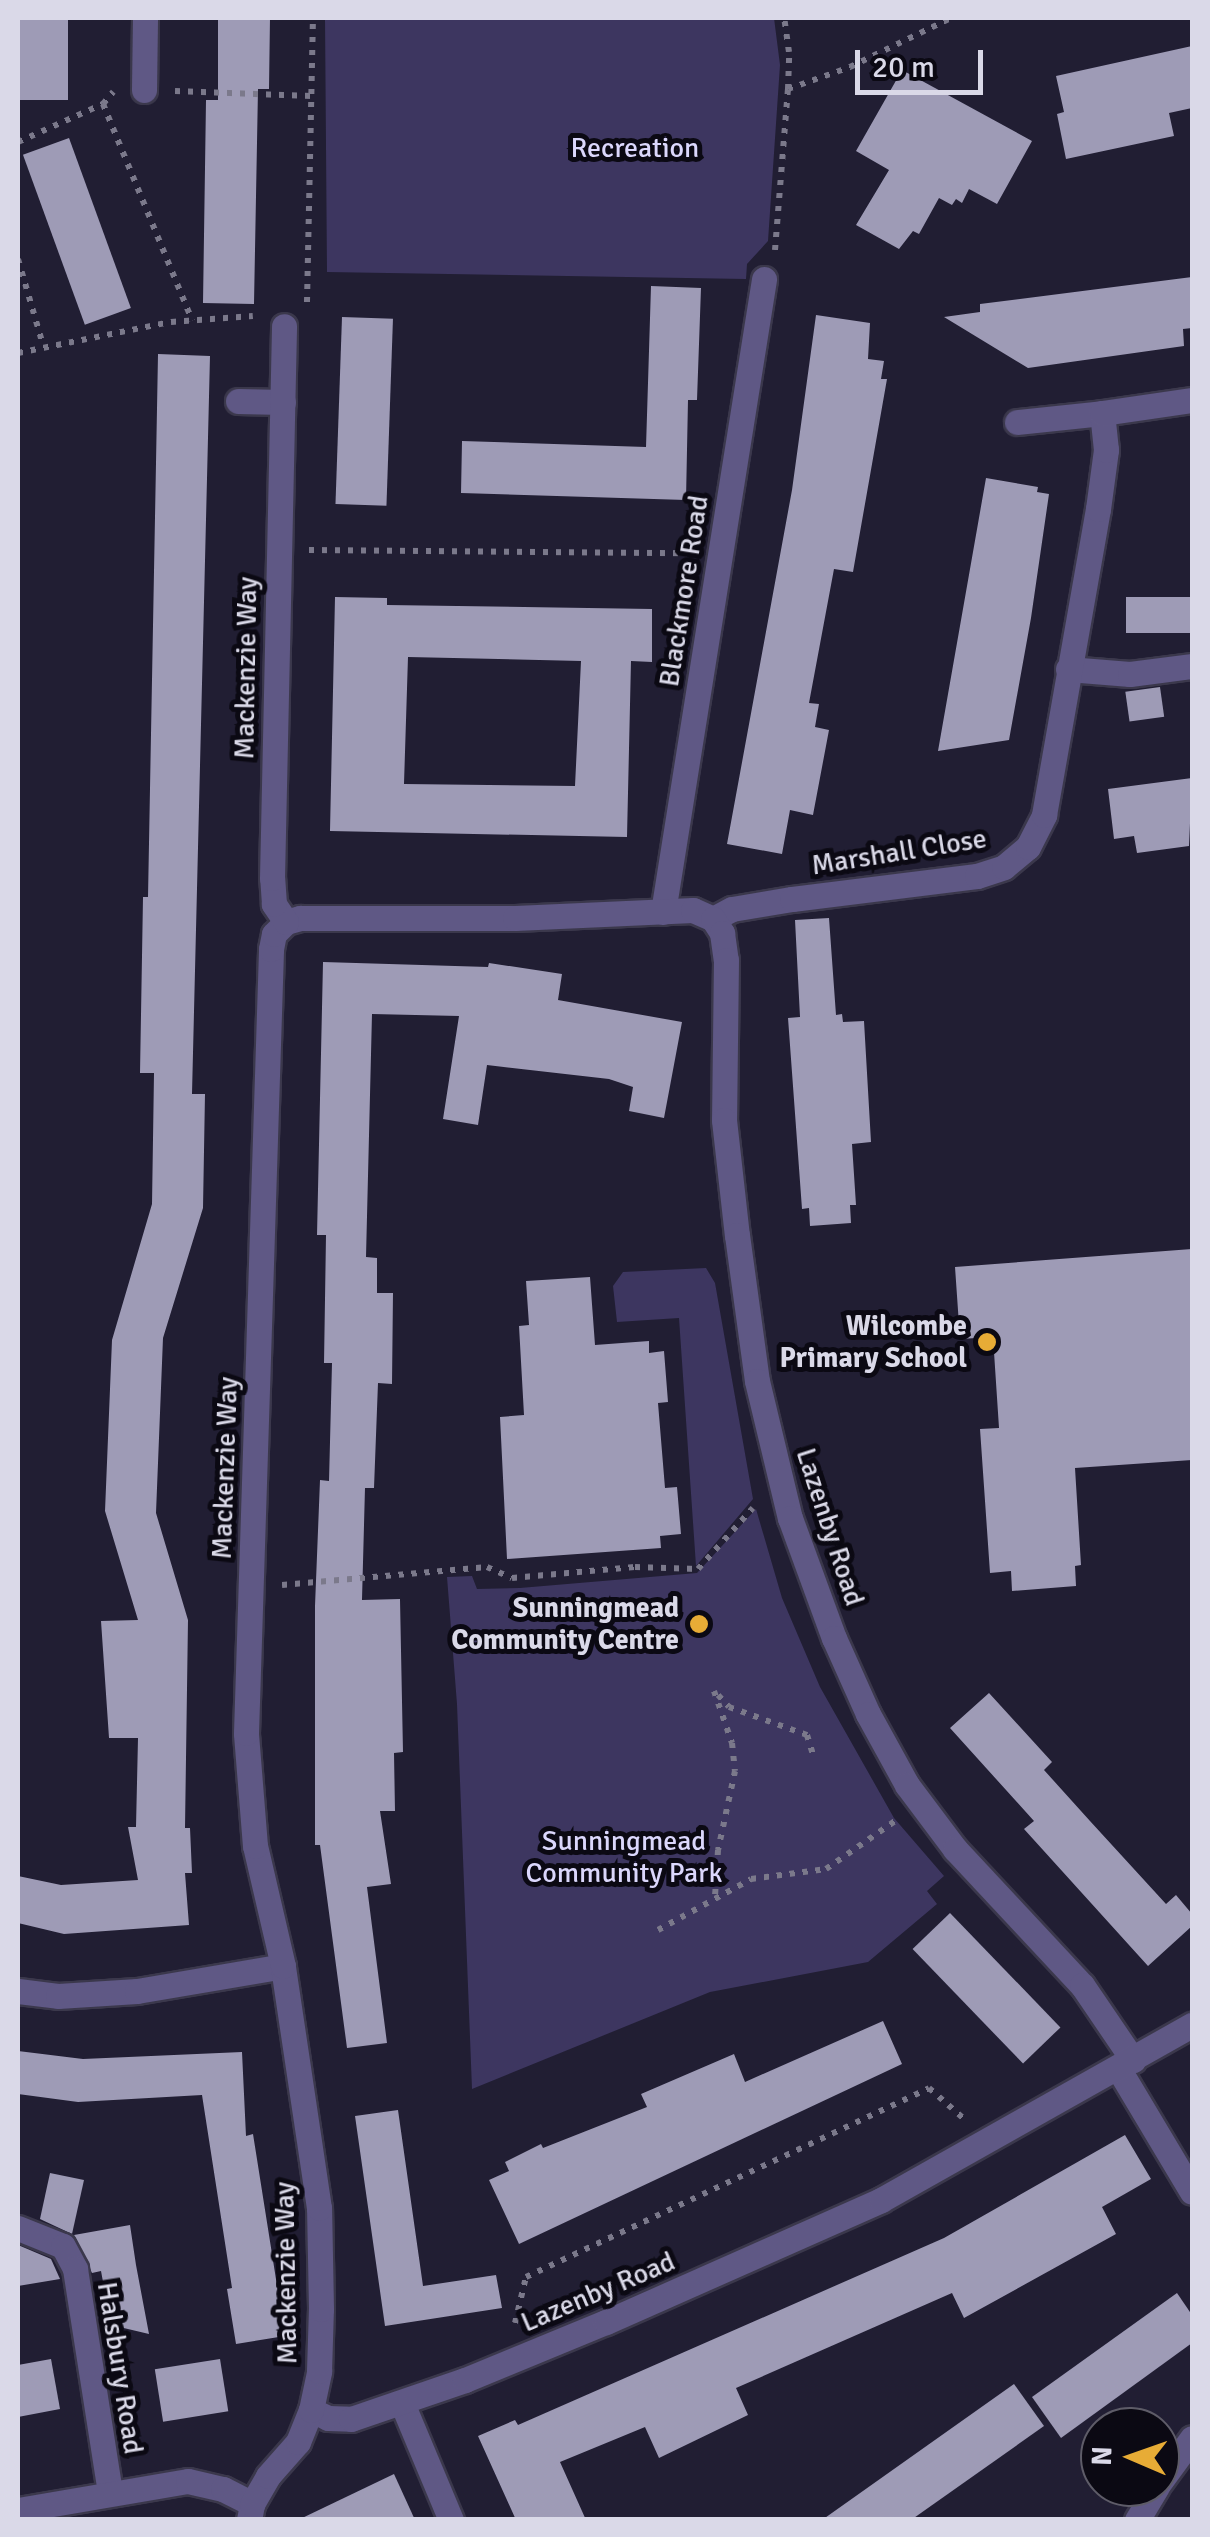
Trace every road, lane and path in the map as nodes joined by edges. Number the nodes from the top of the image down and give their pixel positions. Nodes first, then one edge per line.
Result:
1 (145, 18) edge
2 (313, 18) edge
3 (784, 18) edge
4 (950, 18) edge
5 (788, 89) junction
6 (144, 90) dead end
7 (102, 104) dead end
8 (18, 259) edge
9 (764, 280) joint
10 (192, 320) junction
11 (284, 326) junction
12 (43, 345) junction
13 (18, 353) edge
14 (1192, 400) edge
15 (238, 401) dead end
16 (282, 402) junction
17 (1102, 412) junction
18 (1017, 422) dead end
19 (278, 550) junction
20 (719, 558) junction
21 (1192, 666) edge
22 (1068, 669) junction
23 (664, 912) junction
24 (713, 919) junction
25 (286, 922) junction
26 (784, 1494) junction
27 (250, 1586) junction
28 (814, 1758) dead end
29 (920, 1802) junction
30 (715, 1897) junction
31 (658, 1930) dead end
32 (283, 1966) junction
33 (18, 1992) edge
34 (1192, 2025) edge
35 (1126, 2064) junction
36 (989, 2140) junction
37 (1192, 2192) edge
38 (18, 2228) edge
39 (518, 2358) junction
40 (402, 2403) junction
41 (311, 2410) junction
42 (110, 2492) junction
43 (18, 2510) edge
44 (250, 2512) edge
45 (451, 2520) edge

1 - 6 street
2 - 11 path
3 - 5 path
4 - 5 path
5 - 9 path
7 - 10 path
8 - 12 path
9 - 20 street, Blackmore Road
10 - 11 path
10 - 12 path
11 - 16 street, Mackenzie Way
12 - 13 path
14 - 17 street
15 - 16 street
16 - 19 street, Mackenzie Way
17 - 18 street
17 - 22 street, Marshall Close
19 - 20 path
19 - 25 street, Mackenzie Way
20 - 23 street, Blackmore Road
21 - 22 street
22 - 24 street, Marshall Close
23 - 24 street
23 - 25 street
24 - 26 street, Lazenby Road
25 - 27 street, Mackenzie Way
26 - 27 path
26 - 29 street, Lazenby Road
27 - 32 street, Mackenzie Way
28 - 30 path
29 - 30 path
29 - 35 street, Lazenby Road
30 - 31 path
32 - 33 street
32 - 41 street, Mackenzie Way
34 - 35 street, Lazenby Road
35 - 36 street, Lazenby Road
35 - 37 street
36 - 39 street, Lazenby Road
36 - 39 path
38 - 42 street, Halsbury Road
39 - 40 street, Lazenby Road
40 - 41 street, Lazenby Road
40 - 45 street
41 - 44 street, Mackenzie Way
42 - 43 street, Halsbury Road
42 - 44 street, Halsbury Road

